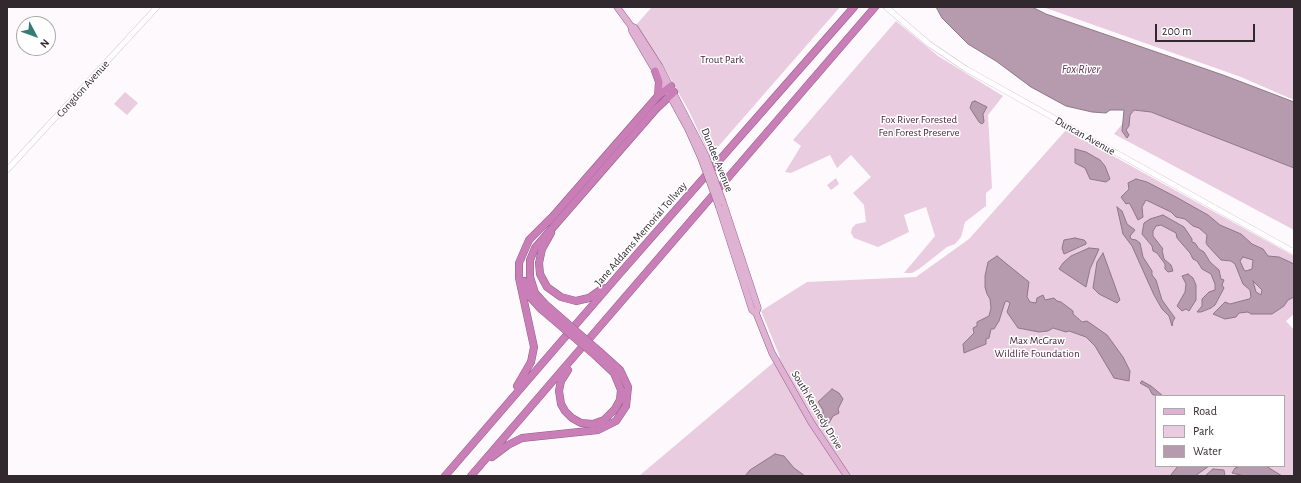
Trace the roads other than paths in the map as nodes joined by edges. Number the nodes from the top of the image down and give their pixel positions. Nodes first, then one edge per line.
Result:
1 (157, 7) edge
2 (617, 7) edge
3 (854, 7) edge
4 (875, 7) edge
5 (886, 7) edge
6 (631, 26) junction
7 (655, 71) junction
8 (670, 91) junction
9 (658, 96) junction
10 (7, 170) edge
11 (586, 189) junction
12 (550, 220) junction
13 (1294, 252) edge
14 (622, 271) junction
15 (543, 307) junction
16 (602, 325) junction
17 (772, 353) joint
18 (598, 354) junction
19 (472, 475) edge
20 (445, 476) edge
21 (847, 476) edge

1 - 10 street, Congdon Avenue
2 - 6 main road, Dundee Avenue
3 - 14 highway, Jane Addams Memorial Tollway
4 - 16 highway
5 - 13 street, Duncan Avenue
6 - 7 main road, Dundee Avenue
6 - 8 main road, Dundee Avenue
7 - 8 main road, Dundee Avenue
7 - 9 highway
8 - 9 highway
8 - 11 highway
8 - 17 main road, Dundee Avenue, bridge
9 - 12 highway
11 - 14 highway
11 - 15 highway
12 - 15 highway
12 - 20 highway
14 - 20 highway, Jane Addams Memorial Tollway
15 - 18 highway, bridge
16 - 18 highway
16 - 19 highway
17 - 21 main road, South Kennedy Drive
18 - 19 highway

